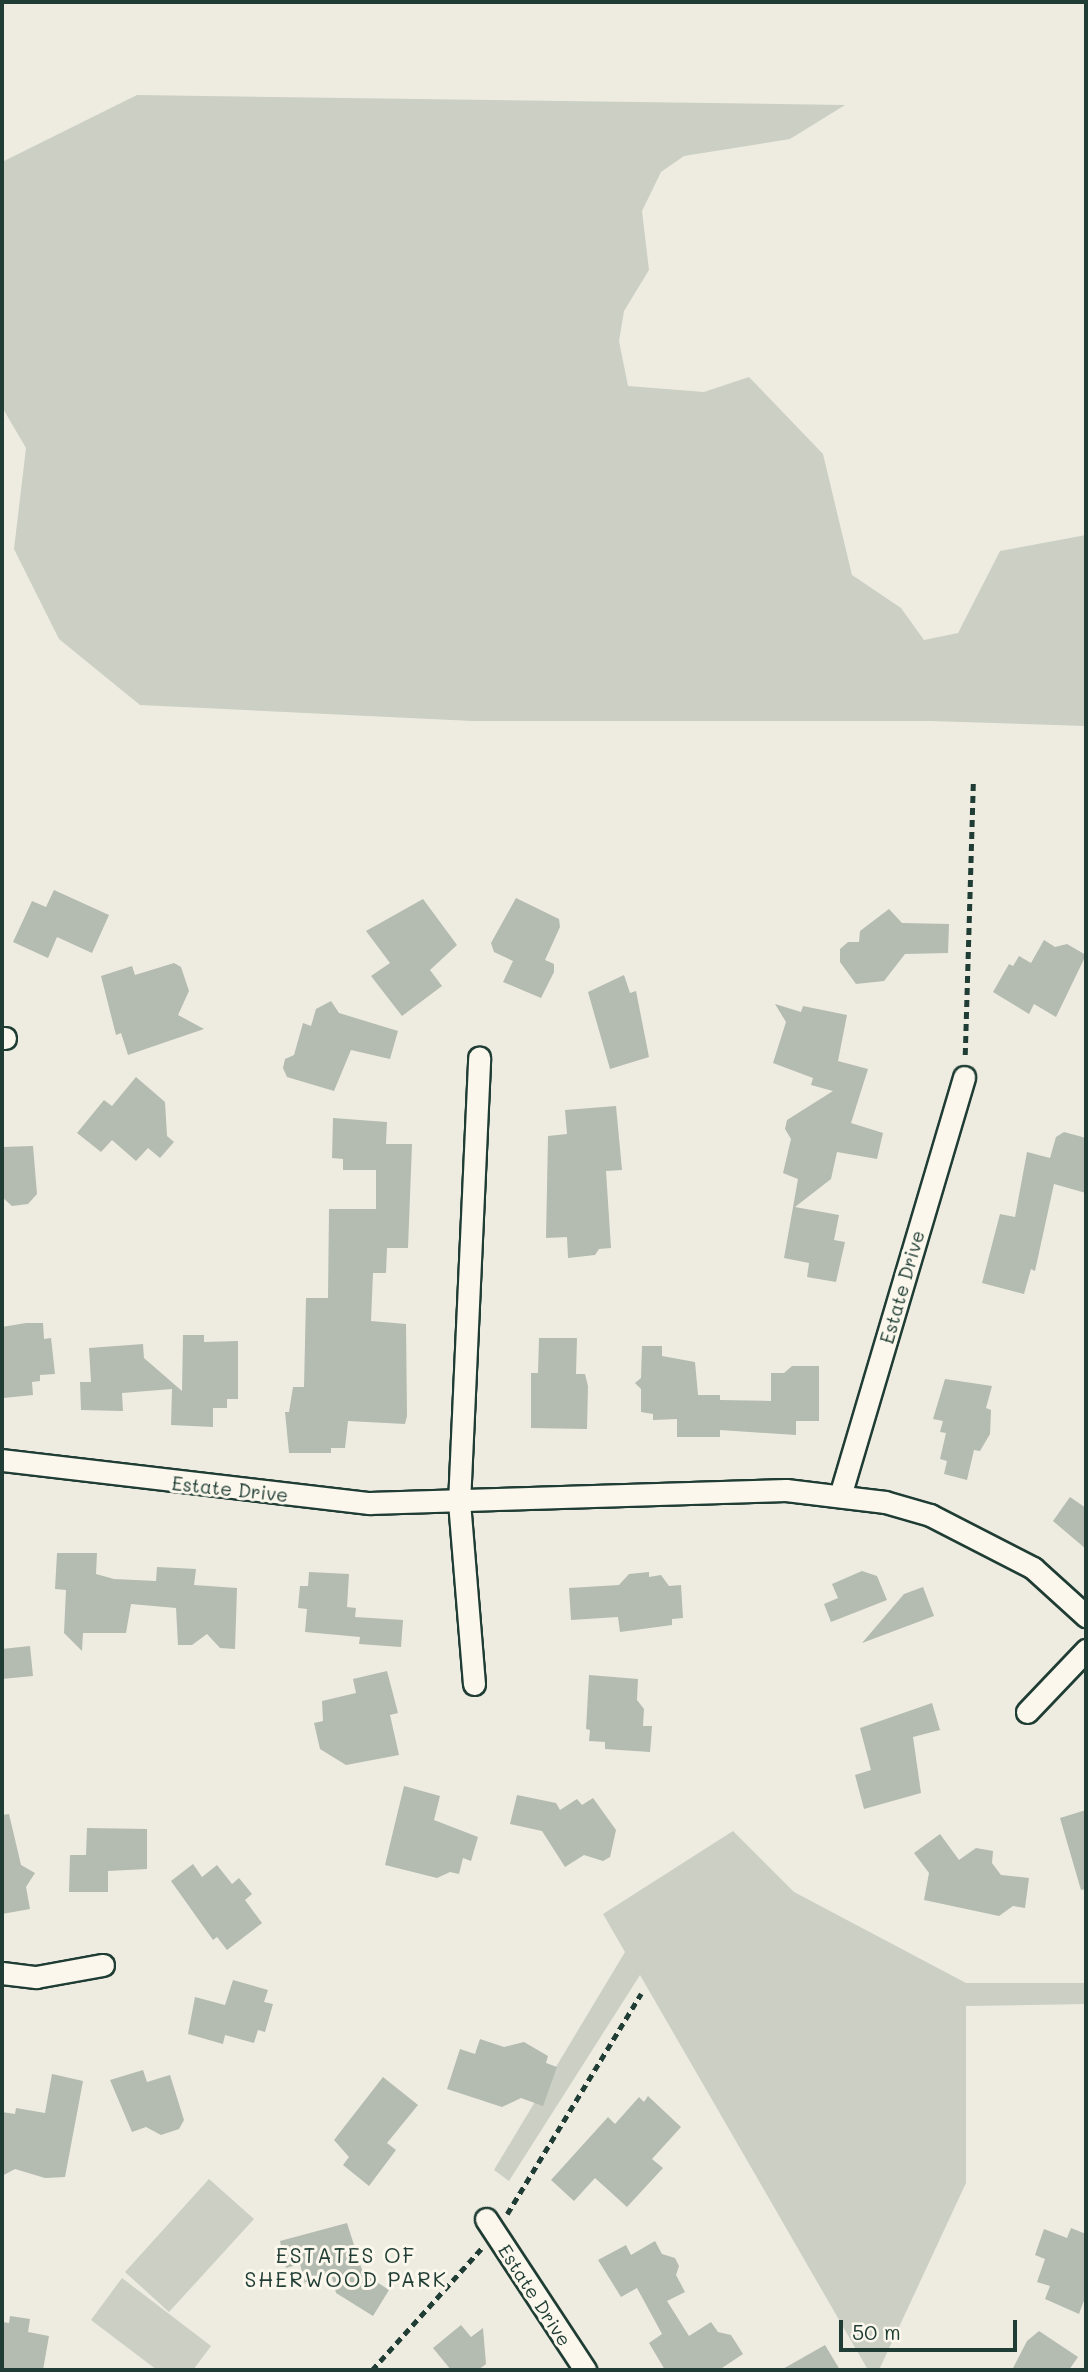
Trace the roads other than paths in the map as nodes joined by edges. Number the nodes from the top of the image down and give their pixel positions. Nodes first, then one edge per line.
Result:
1 (479, 1057) dead end
2 (964, 1077) road end
3 (2, 1460) edge
4 (840, 1496) junction
5 (459, 1503) junction
6 (1086, 1616) edge
7 (1086, 1650) edge
8 (474, 1684) dead end
9 (1027, 1712) dead end
10 (103, 1965) dead end
11 (2, 1973) edge
12 (491, 2226) road end
13 (584, 2370) edge

1 - 5 street
2 - 4 street, Estate Drive
3 - 5 street, Estate Drive
4 - 5 street, Estate Drive
4 - 6 street, Estate Drive
5 - 8 street
7 - 9 street
10 - 11 street
12 - 13 street, Estate Drive

